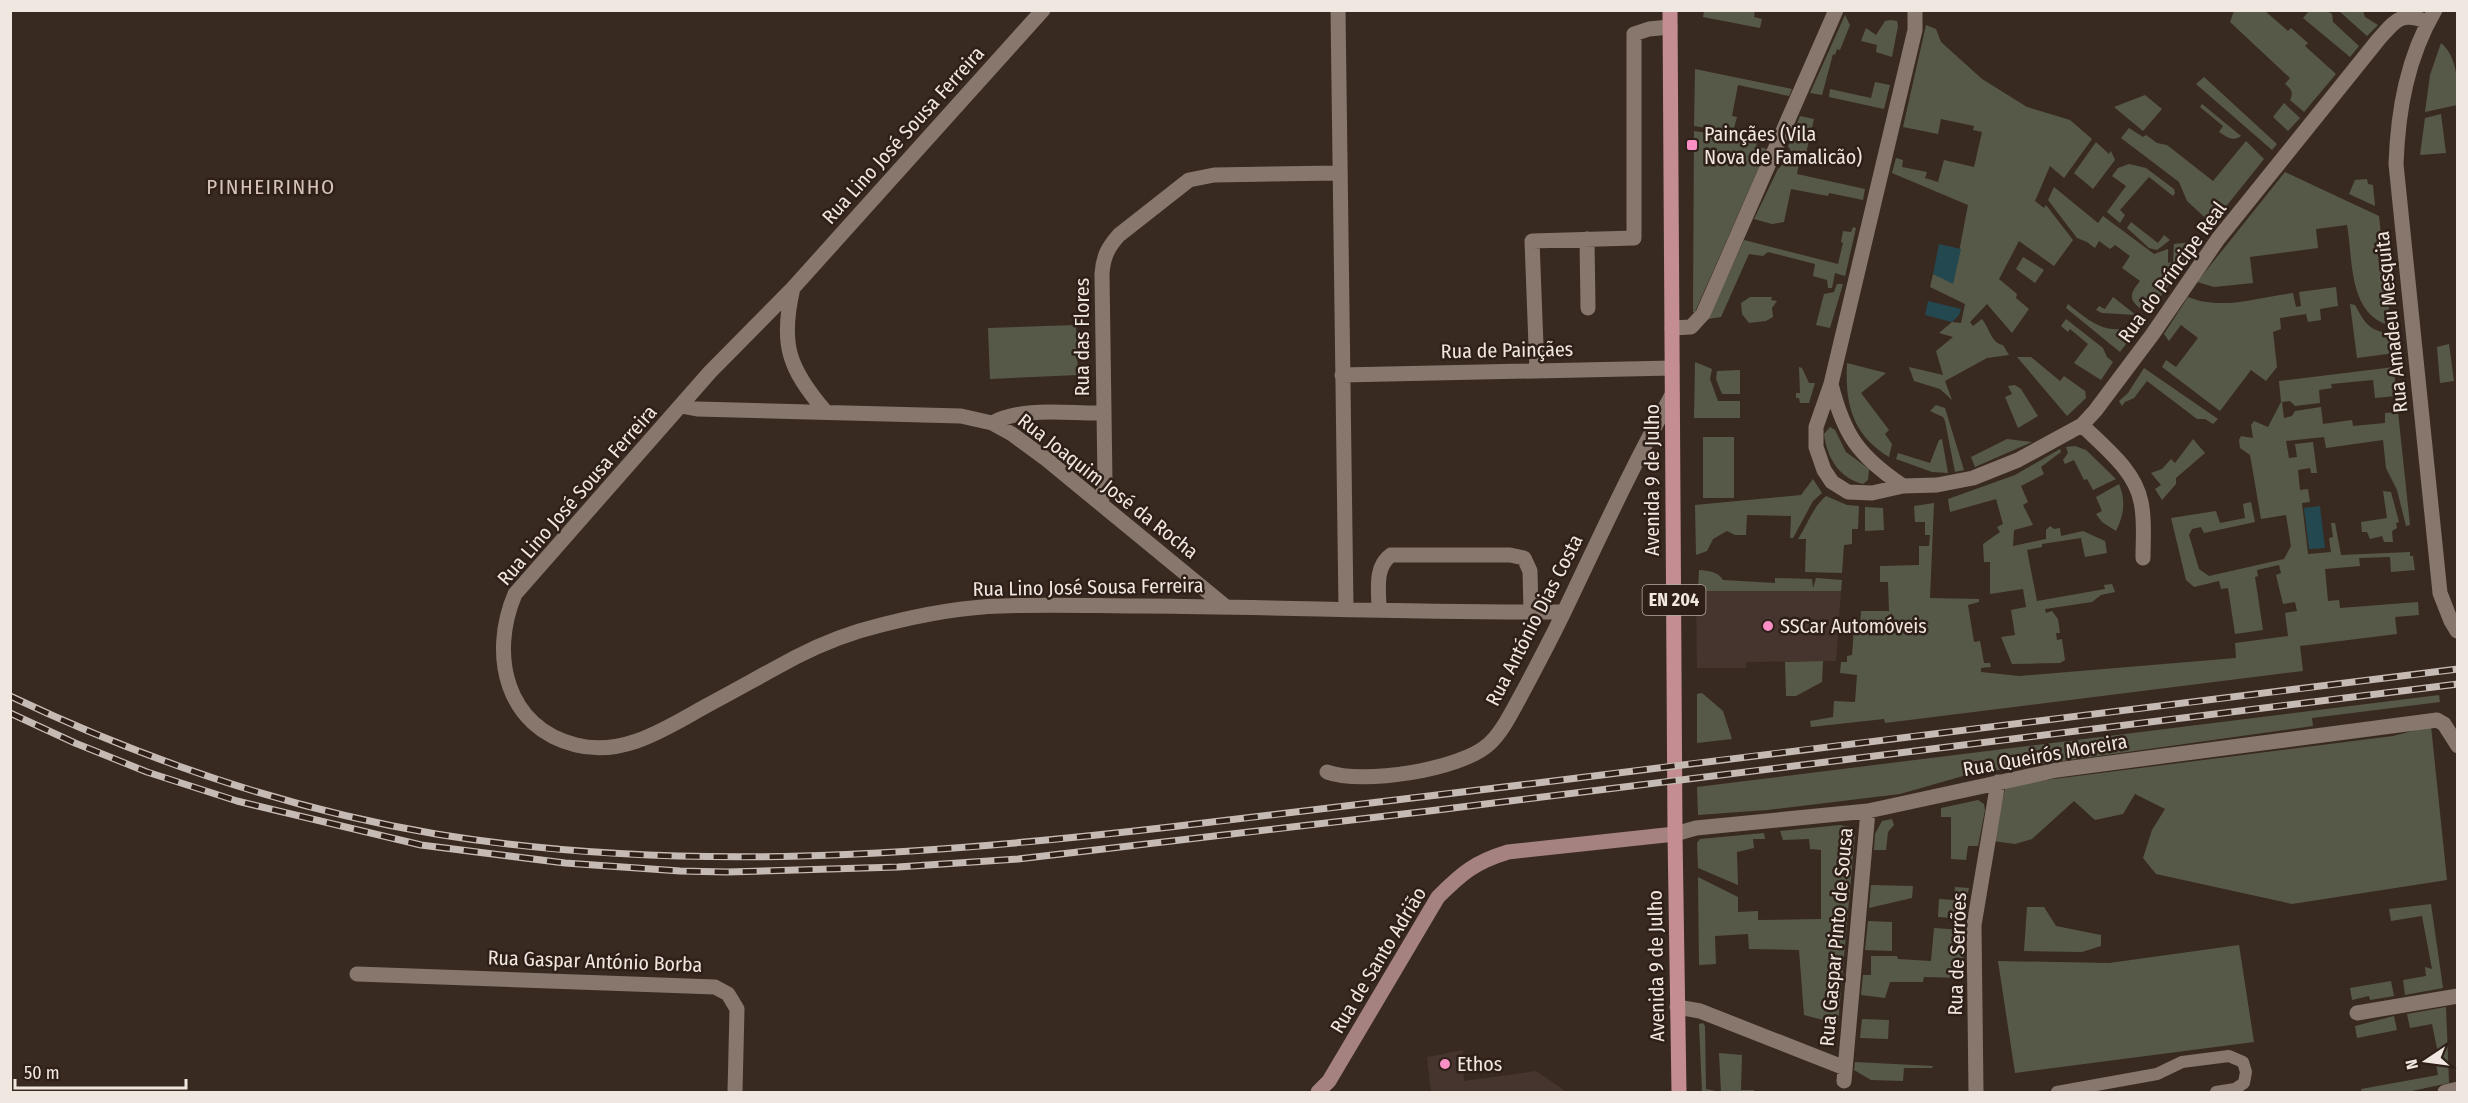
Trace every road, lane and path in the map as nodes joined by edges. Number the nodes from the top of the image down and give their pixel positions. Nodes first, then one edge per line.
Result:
1 (1043, 10) edge
2 (1338, 10) edge
3 (1670, 10) edge
4 (1836, 10) edge
5 (1915, 10) edge
6 (2431, 16) edge
7 (1671, 27) junction
8 (1338, 173) junction
9 (1587, 239) junction
10 (793, 288) junction
11 (1588, 308) dead end
12 (1672, 328) junction
13 (1672, 368) junction
14 (1537, 371) junction
15 (1342, 375) junction
16 (1831, 384) junction
17 (1672, 395) junction
18 (681, 406) junction
19 (825, 411) junction
20 (1104, 413) junction
21 (992, 423) junction
22 (2082, 425) junction
23 (1903, 486) junction
24 (1101, 503) junction
25 (2143, 558) dead end
26 (1225, 606) junction
27 (1346, 609) junction
28 (1379, 609) junction
29 (1531, 612) junction
30 (1564, 612) junction
31 (2457, 631) edge
32 (2457, 746) edge
33 (1327, 772) dead end
34 (1998, 782) junction
35 (1868, 810) junction
36 (1675, 834) junction
37 (1627, 840) joint
38 (357, 974) dead end
39 (2457, 996) edge
40 (1677, 1007) junction
41 (2357, 1013) dead end
42 (2457, 1089) edge
43 (735, 1092) edge
44 (1318, 1092) edge
45 (1679, 1092) edge
46 (1976, 1092) edge
47 (2057, 1092) edge
48 (2216, 1092) edge
49 (2445, 1092) edge

1 - 10 street, Rua Lino José Sousa Ferreira
2 - 8 street
3 - 7 main road, Avenida 9 de Julho / EN 204
4 - 12 street
5 - 16 street, Rua do Príncipe Real
6 - 22 street, Rua do Príncipe Real
6 - 31 street, Rua Amadeu Mesquita
7 - 9 street
7 - 12 main road, Avenida 9 de Julho / EN 204
8 - 15 street
8 - 20 street, Rua das Flores
9 - 11 street
9 - 14 street
10 - 18 street, Rua Lino José Sousa Ferreira
10 - 19 street
12 - 13 main road, Avenida 9 de Julho / EN 204
13 - 14 street, Rua de Painçães
13 - 17 main road, Avenida 9 de Julho / EN 204
14 - 15 street, Rua de Painçães
15 - 27 street
16 - 23 street, Rua do Príncipe Real
16 - 23 street, Rua do Príncipe Real
17 - 30 street, Rua António Dias Costa
17 - 36 main road, Avenida 9 de Julho / EN 204
18 - 19 street, Rua Joaquim José da Rocha
18 - 26 street, Rua Lino José Sousa Ferreira
19 - 21 street, Rua Joaquim José da Rocha
20 - 21 street, Rua Joaquim José da Rocha
20 - 24 street, Rua das Flores
21 - 24 street, Rua Joaquim José da Rocha
22 - 23 street, Rua do Príncipe Real
22 - 25 street
24 - 26 street, Rua Joaquim José da Rocha
26 - 27 street, Rua Lino José Sousa Ferreira
27 - 28 street, Rua Lino José Sousa Ferreira
28 - 29 street, Rua Lino José Sousa Ferreira
28 - 29 street
29 - 30 street, Rua Lino José Sousa Ferreira
30 - 33 street, Rua António Dias Costa
32 - 34 street, Rua Queirós Moreira
34 - 35 street, Rua Queirós Moreira
34 - 46 street, Rua de Serrões
35 - 36 street, Rua Queirós Moreira
35 - 40 street, Rua Gaspar Pinto de Sousa
36 - 37 street, Rua Queirós Moreira
36 - 40 main road, Avenida 9 de Julho / EN 204
37 - 44 street, Rua de Santo Adrião
38 - 43 street, Rua Gaspar António Borba
39 - 41 street
40 - 45 main road, Avenida 9 de Julho / EN 204
42 - 49 street
47 - 48 lane

